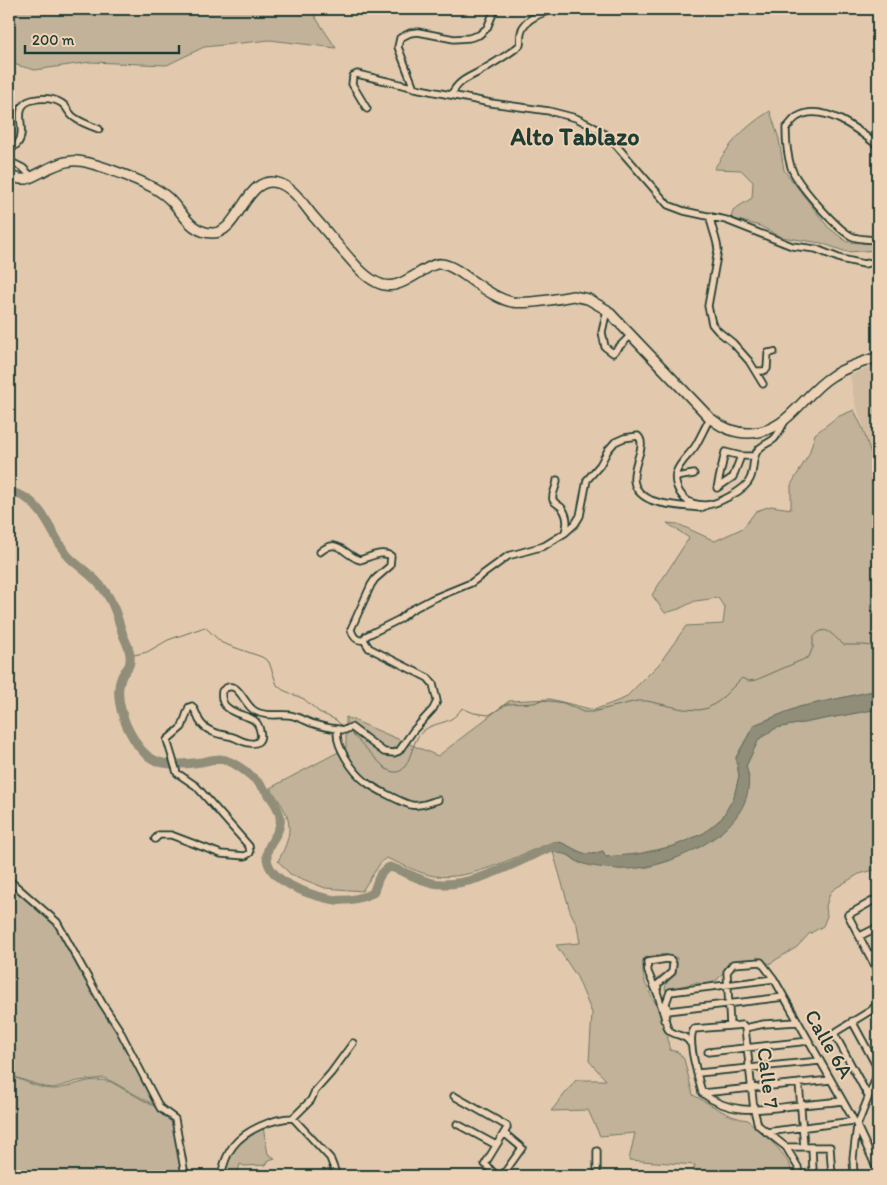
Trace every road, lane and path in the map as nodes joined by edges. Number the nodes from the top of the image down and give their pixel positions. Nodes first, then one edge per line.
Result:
1 (495, 9) edge
2 (556, 9) edge
3 (414, 88) junction
4 (451, 95) junction
5 (367, 109) dead end
6 (99, 129) dead end
7 (878, 146) edge
8 (9, 150) edge
9 (9, 161) edge
10 (9, 176) edge
11 (32, 177) junction
12 (710, 216) junction
13 (878, 240) edge
14 (878, 260) edge
15 (607, 310) junction
16 (631, 335) junction
17 (774, 352) dead end
18 (878, 357) edge
19 (756, 371) junction
20 (763, 384) dead end
21 (710, 418) junction
22 (785, 421) junction
23 (741, 456) junction
24 (754, 456) junction
25 (694, 474) dead end
26 (676, 477) junction
27 (557, 480) dead end
28 (707, 505) junction
29 (565, 533) junction
30 (320, 552) dead end
31 (364, 640) junction
32 (338, 729) junction
33 (438, 800) dead end
34 (155, 839) dead end
35 (9, 880) edge
36 (878, 898) edge
37 (878, 927) edge
38 (860, 936) junction
39 (878, 950) edge
40 (870, 955) junction
41 (733, 964) joint
42 (878, 972) edge
43 (774, 979) junction
44 (726, 984) junction
45 (657, 992) junction
46 (784, 998) junction
47 (728, 1004) junction
48 (876, 1007) edge
49 (668, 1011) junction
50 (878, 1018) edge
51 (664, 1020) junction
52 (852, 1021) junction
53 (798, 1022) junction
54 (730, 1026) junction
55 (745, 1028) junction
56 (809, 1042) junction
57 (352, 1043) dead end
58 (691, 1045) junction
59 (747, 1048) junction
60 (708, 1052) dead end
61 (820, 1061) junction
62 (750, 1068) junction
63 (878, 1071) edge
64 (698, 1073) junction
65 (831, 1080) junction
66 (875, 1082) junction
67 (799, 1083) junction
68 (752, 1088) junction
69 (702, 1093) junction
70 (454, 1096) dead end
71 (868, 1096) junction
72 (878, 1100) edge
73 (843, 1101) junction
74 (801, 1105) junction
75 (754, 1110) junction
76 (293, 1118) junction
77 (457, 1124) dead end
78 (856, 1124) junction
79 (802, 1127) junction
80 (766, 1132) junction
81 (504, 1133) junction
82 (496, 1145) junction
83 (786, 1147) junction
84 (804, 1147) junction
85 (812, 1147) junction
86 (597, 1152) dead end
87 (813, 1171) dead end
88 (878, 1171) edge
89 (799, 1175) edge
90 (186, 1176) edge
91 (221, 1176) edge
92 (337, 1176) edge
93 (497, 1176) edge
94 (502, 1176) edge
95 (597, 1176) edge
96 (832, 1176) edge
97 (854, 1176) edge

1 - 3 street
2 - 4 street
3 - 4 street
3 - 5 street
4 - 12 street
6 - 8 street
7 - 13 street
9 - 11 street
10 - 11 main road
11 - 15 main road
12 - 14 street
12 - 19 street
15 - 16 main road
15 - 16 street
16 - 21 main road
17 - 19 street
18 - 22 main road
19 - 20 street
21 - 22 main road
21 - 26 street
22 - 24 street
23 - 23 street
23 - 24 street
24 - 28 street
25 - 26 street
26 - 28 street
27 - 29 street
28 - 29 street
29 - 31 street
30 - 31 street
31 - 32 street
32 - 33 street
32 - 34 street
35 - 90 street
36 - 38 street
37 - 38 street
38 - 40 street
39 - 40 street
40 - 42 street
41 - 43 street, Calle 6A
41 - 44 street, Calle 7
43 - 44 street
43 - 46 street, Calle 6A
44 - 47 street, Calle 7
44 - 49 street
45 - 45 street
45 - 51 street
46 - 47 street
46 - 53 street, Calle 6A
47 - 49 street
47 - 54 street, Calle 7
48 - 50 street
48 - 52 street
49 - 51 street
51 - 58 street
52 - 63 street
52 - 71 street
53 - 55 street
53 - 56 street, Calle 6A
54 - 55 street
54 - 58 street
55 - 59 street, Calle 7
56 - 59 street
56 - 61 street, Calle 6A
57 - 76 street
58 - 64 street
59 - 60 street
59 - 62 street, Calle 7
61 - 62 street
61 - 65 street, Calle 6A
62 - 64 street
62 - 68 street, Calle 7
63 - 66 street
64 - 69 street
65 - 67 street
65 - 73 street, Calle 6A
66 - 71 street
66 - 72 street
67 - 68 street
67 - 74 street
68 - 69 street
68 - 75 street, Calle 7
69 - 75 street
70 - 81 street
71 - 78 street
73 - 74 street
73 - 78 street, Calle 6A
74 - 75 street
74 - 79 street
75 - 80 street, Calle 7
76 - 91 street
76 - 92 street
77 - 82 street
78 - 79 street
78 - 88 street, Calle 6A
78 - 97 street
79 - 80 street
79 - 84 street
80 - 83 street, Calle 7
81 - 82 street
81 - 94 street
82 - 93 street
83 - 84 street
83 - 89 street, Calle 7
84 - 85 street
85 - 87 street
85 - 96 street
86 - 95 street

